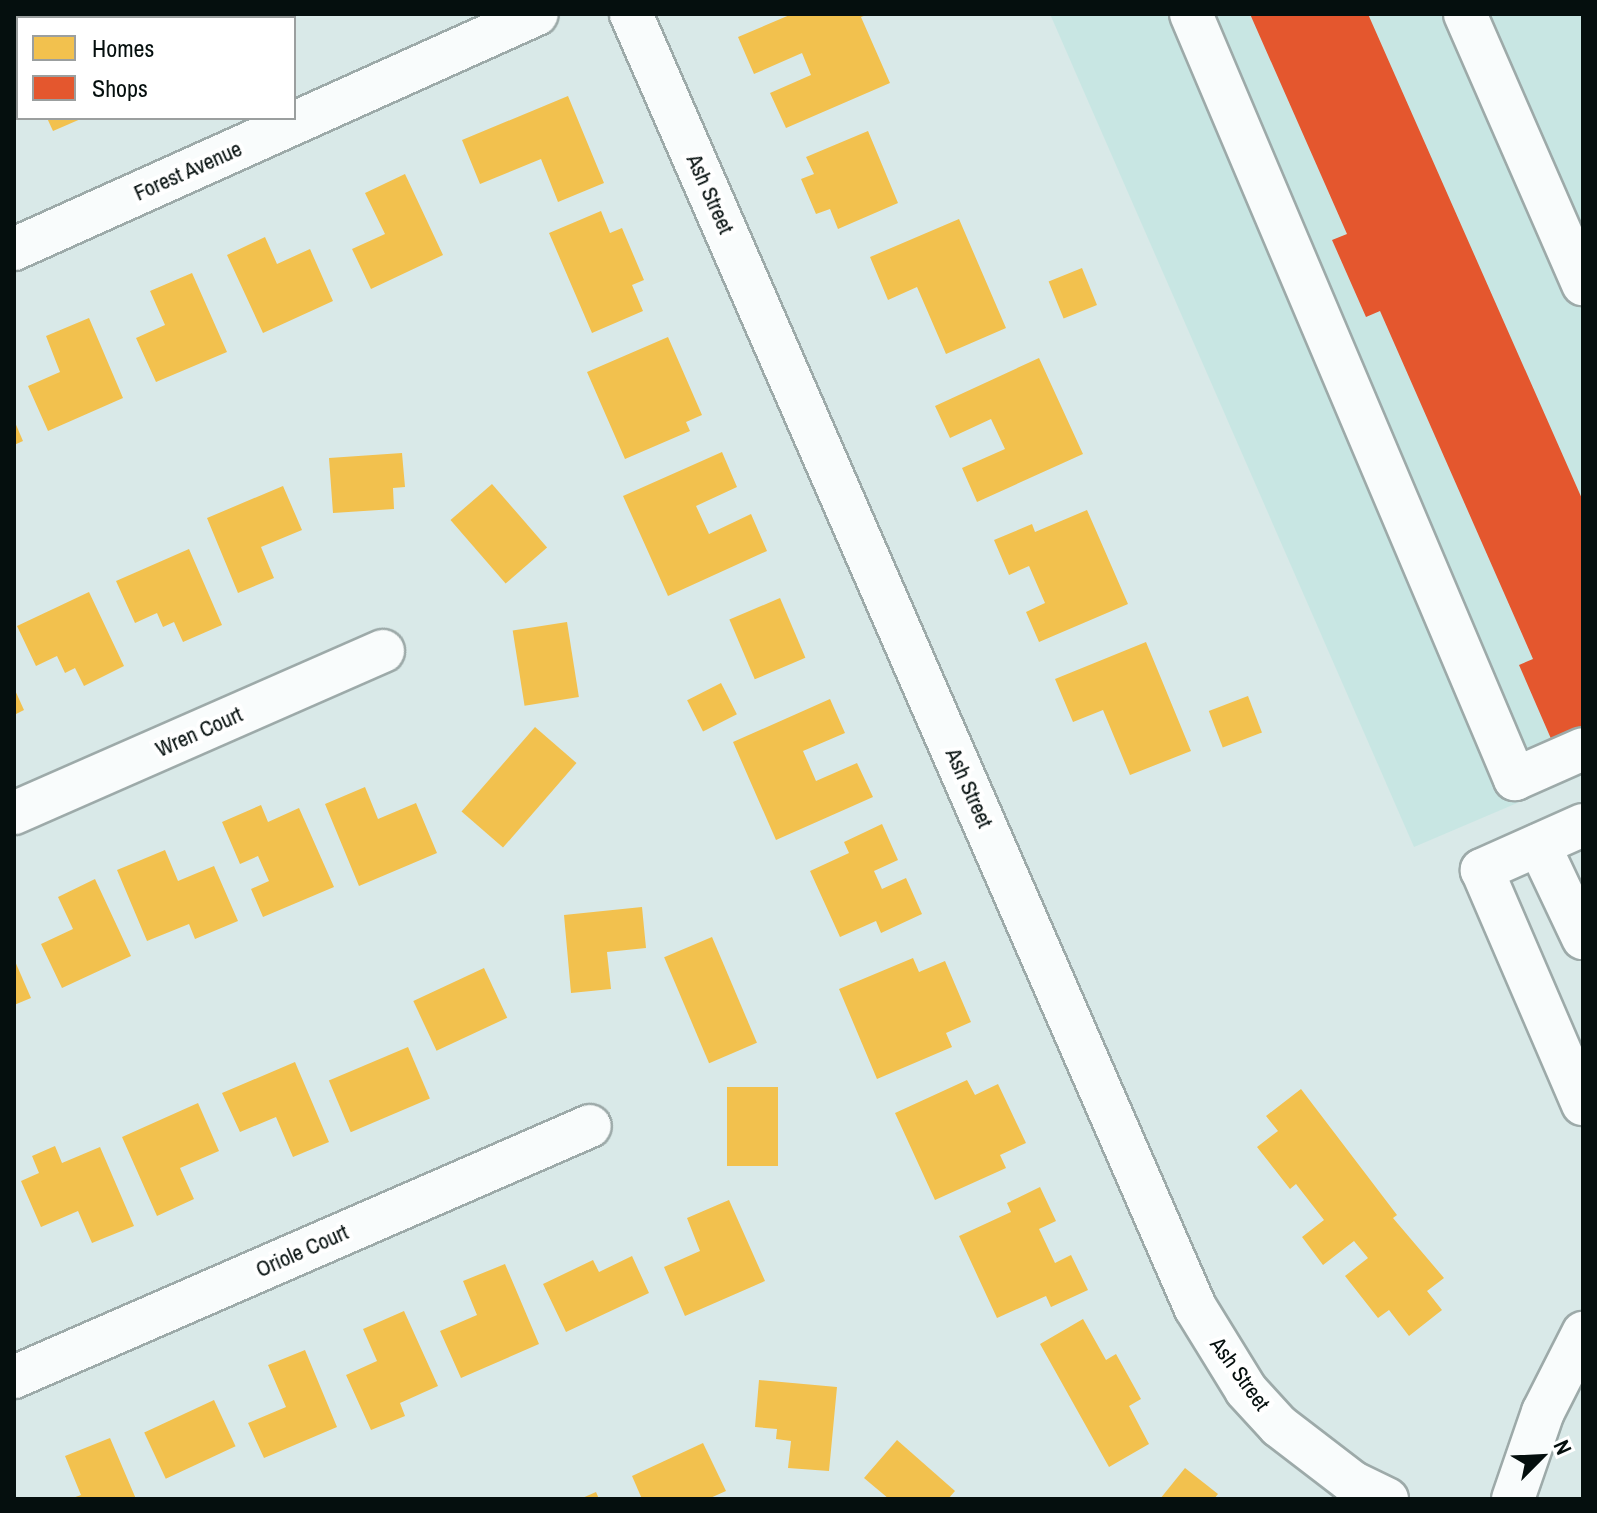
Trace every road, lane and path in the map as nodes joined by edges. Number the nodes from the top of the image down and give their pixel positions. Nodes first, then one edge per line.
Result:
1 (537, 14) edge
2 (631, 14) edge
3 (1191, 14) edge
4 (1465, 14) edge
5 (14, 249) edge
6 (1583, 284) edge
7 (383, 651) dead end
8 (1583, 749) edge
9 (14, 813) edge
10 (1583, 825) edge
11 (1539, 845) junction
12 (1583, 938) edge
13 (1583, 1104) edge
14 (590, 1126) dead end
15 (1583, 1333) edge
16 (14, 1377) edge
17 (1387, 1499) edge
18 (1513, 1499) edge

1 - 5 street, Forest Avenue
2 - 17 street, Ash Street
3 - 8 street
4 - 6 street
7 - 9 street, Wren Court
10 - 11 street
11 - 12 street
11 - 13 street
14 - 16 street, Oriole Court
15 - 18 street

